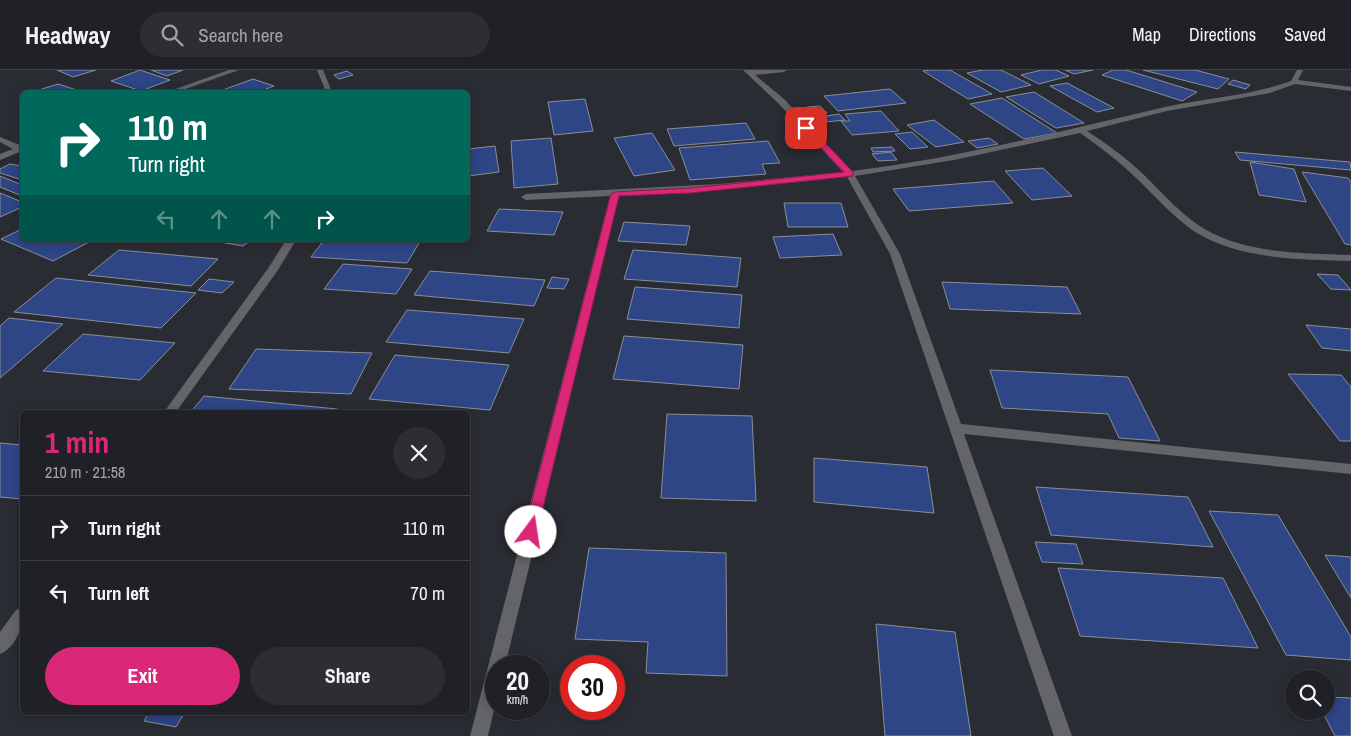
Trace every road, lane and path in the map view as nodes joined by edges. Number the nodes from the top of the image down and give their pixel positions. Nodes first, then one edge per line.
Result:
1 (236, 70) edge
2 (320, 70) edge
3 (784, 70) edge
4 (1300, 70) edge
5 (748, 71) edge
6 (1294, 82) junction
7 (1351, 88) edge
8 (177, 90) edge
9 (328, 90) edge
10 (1081, 130) junction
11 (0, 139) edge
12 (20, 148) edge
13 (20, 150) edge
14 (0, 157) edge
15 (850, 174) junction
16 (615, 194) junction
17 (526, 197) dead end
18 (289, 242) edge
19 (1351, 258) edge
20 (171, 410) edge
21 (954, 428) junction
22 (1351, 470) edge
23 (20, 619) edge
24 (0, 646) edge
25 (500, 655) edge
26 (485, 713) edge
27 (479, 736) edge
28 (1063, 736) edge

1 - 8 street
2 - 9 street
3 - 5 street
4 - 6 street
5 - 15 street
6 - 7 street
6 - 10 street
10 - 15 street
10 - 19 street
11 - 12 street
13 - 14 street
15 - 16 street
15 - 21 street
16 - 17 street
16 - 25 street
18 - 20 street
21 - 22 street
21 - 28 street
23 - 24 street
26 - 27 street

